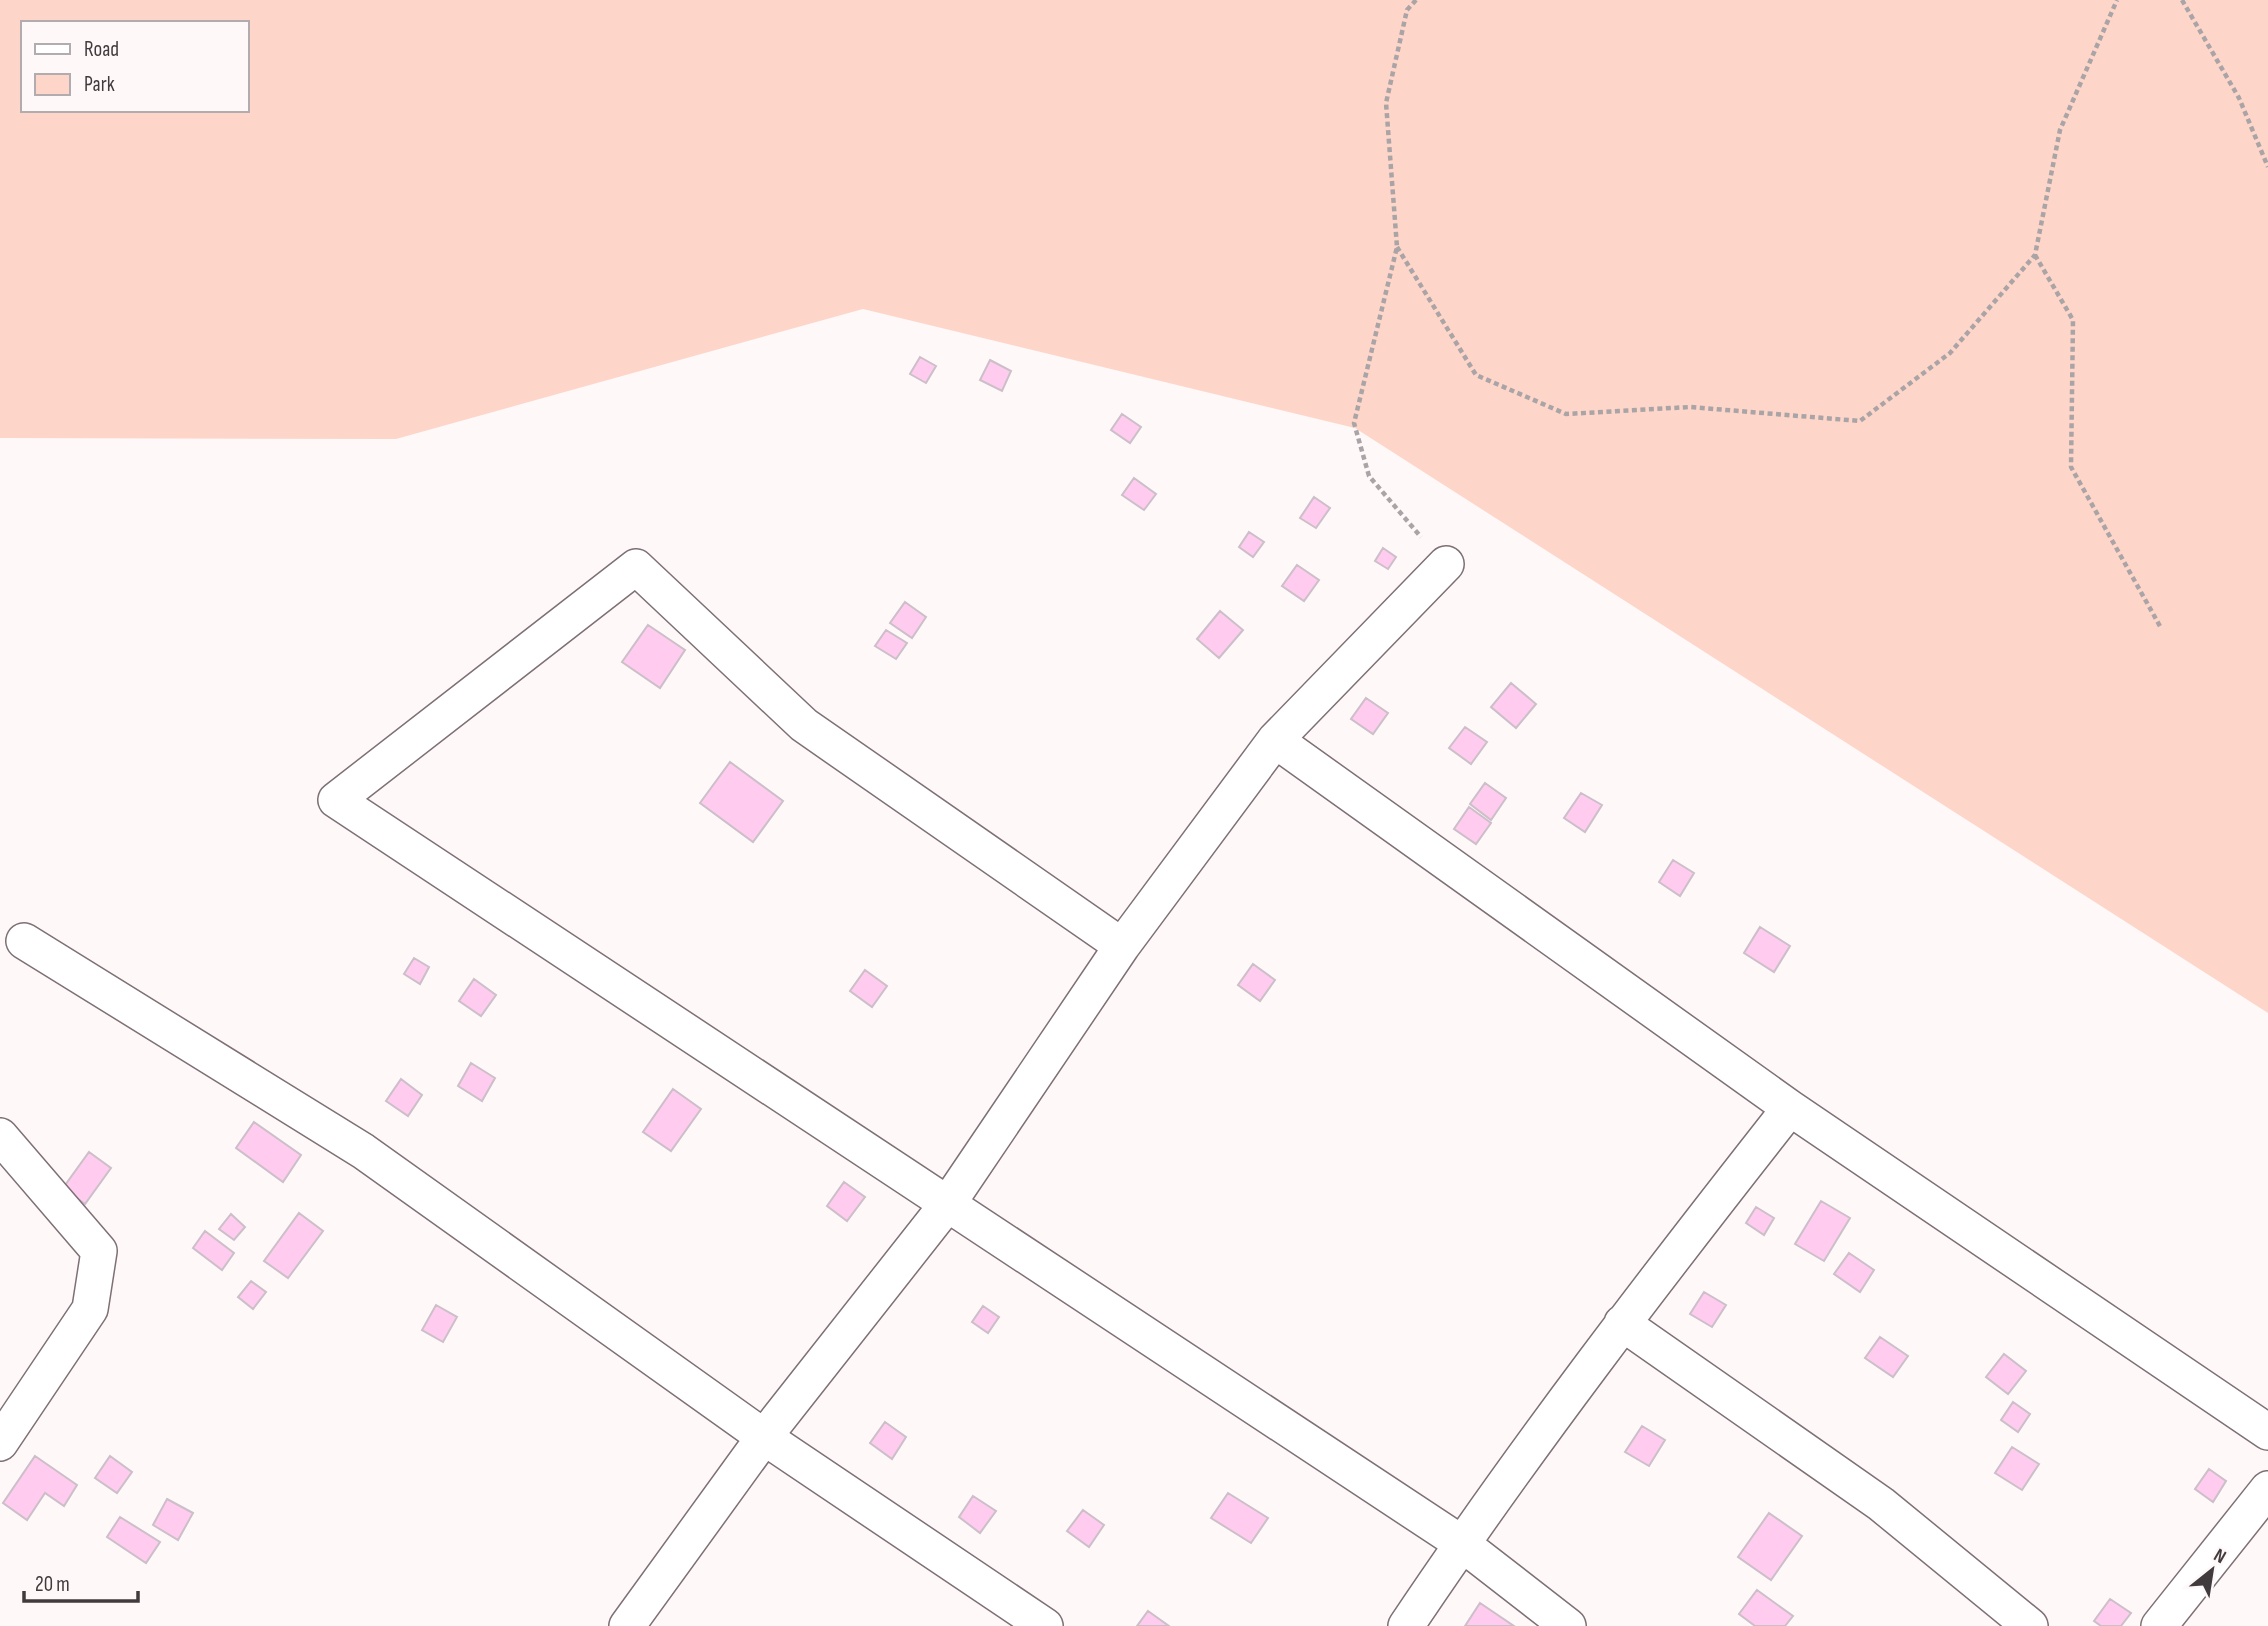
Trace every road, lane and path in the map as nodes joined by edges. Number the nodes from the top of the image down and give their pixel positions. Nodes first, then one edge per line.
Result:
1 (1416, 0) edge
2 (2117, 0) edge
3 (2182, 0) edge
4 (2268, 167) edge
5 (1398, 247) junction
6 (2035, 255) junction
7 (1446, 564) joint
8 (2161, 628) dead end
9 (1275, 740) junction
10 (24, 941) dead end
11 (1122, 946) junction
12 (1790, 1108) junction
13 (0, 1136) edge
14 (949, 1202) junction
15 (1622, 1323) junction
16 (2268, 1432) edge
17 (764, 1437) junction
18 (0, 1443) edge
19 (2268, 1489) edge
20 (1461, 1543) junction
21 (627, 1626) edge
22 (1045, 1626) edge
23 (1406, 1626) edge
24 (1568, 1626) edge
25 (2029, 1626) edge
26 (2159, 1626) edge

1 - 5 path
2 - 6 path
3 - 4 path
5 - 6 path
5 - 7 path
6 - 8 path
7 - 9 street
9 - 11 street
9 - 12 street
10 - 17 street
11 - 14 street
11 - 14 street
12 - 15 street
12 - 16 street
13 - 18 street
14 - 17 street
14 - 20 street
15 - 20 street
15 - 25 street
17 - 21 street
17 - 22 street
19 - 26 street
20 - 23 street
20 - 24 street

